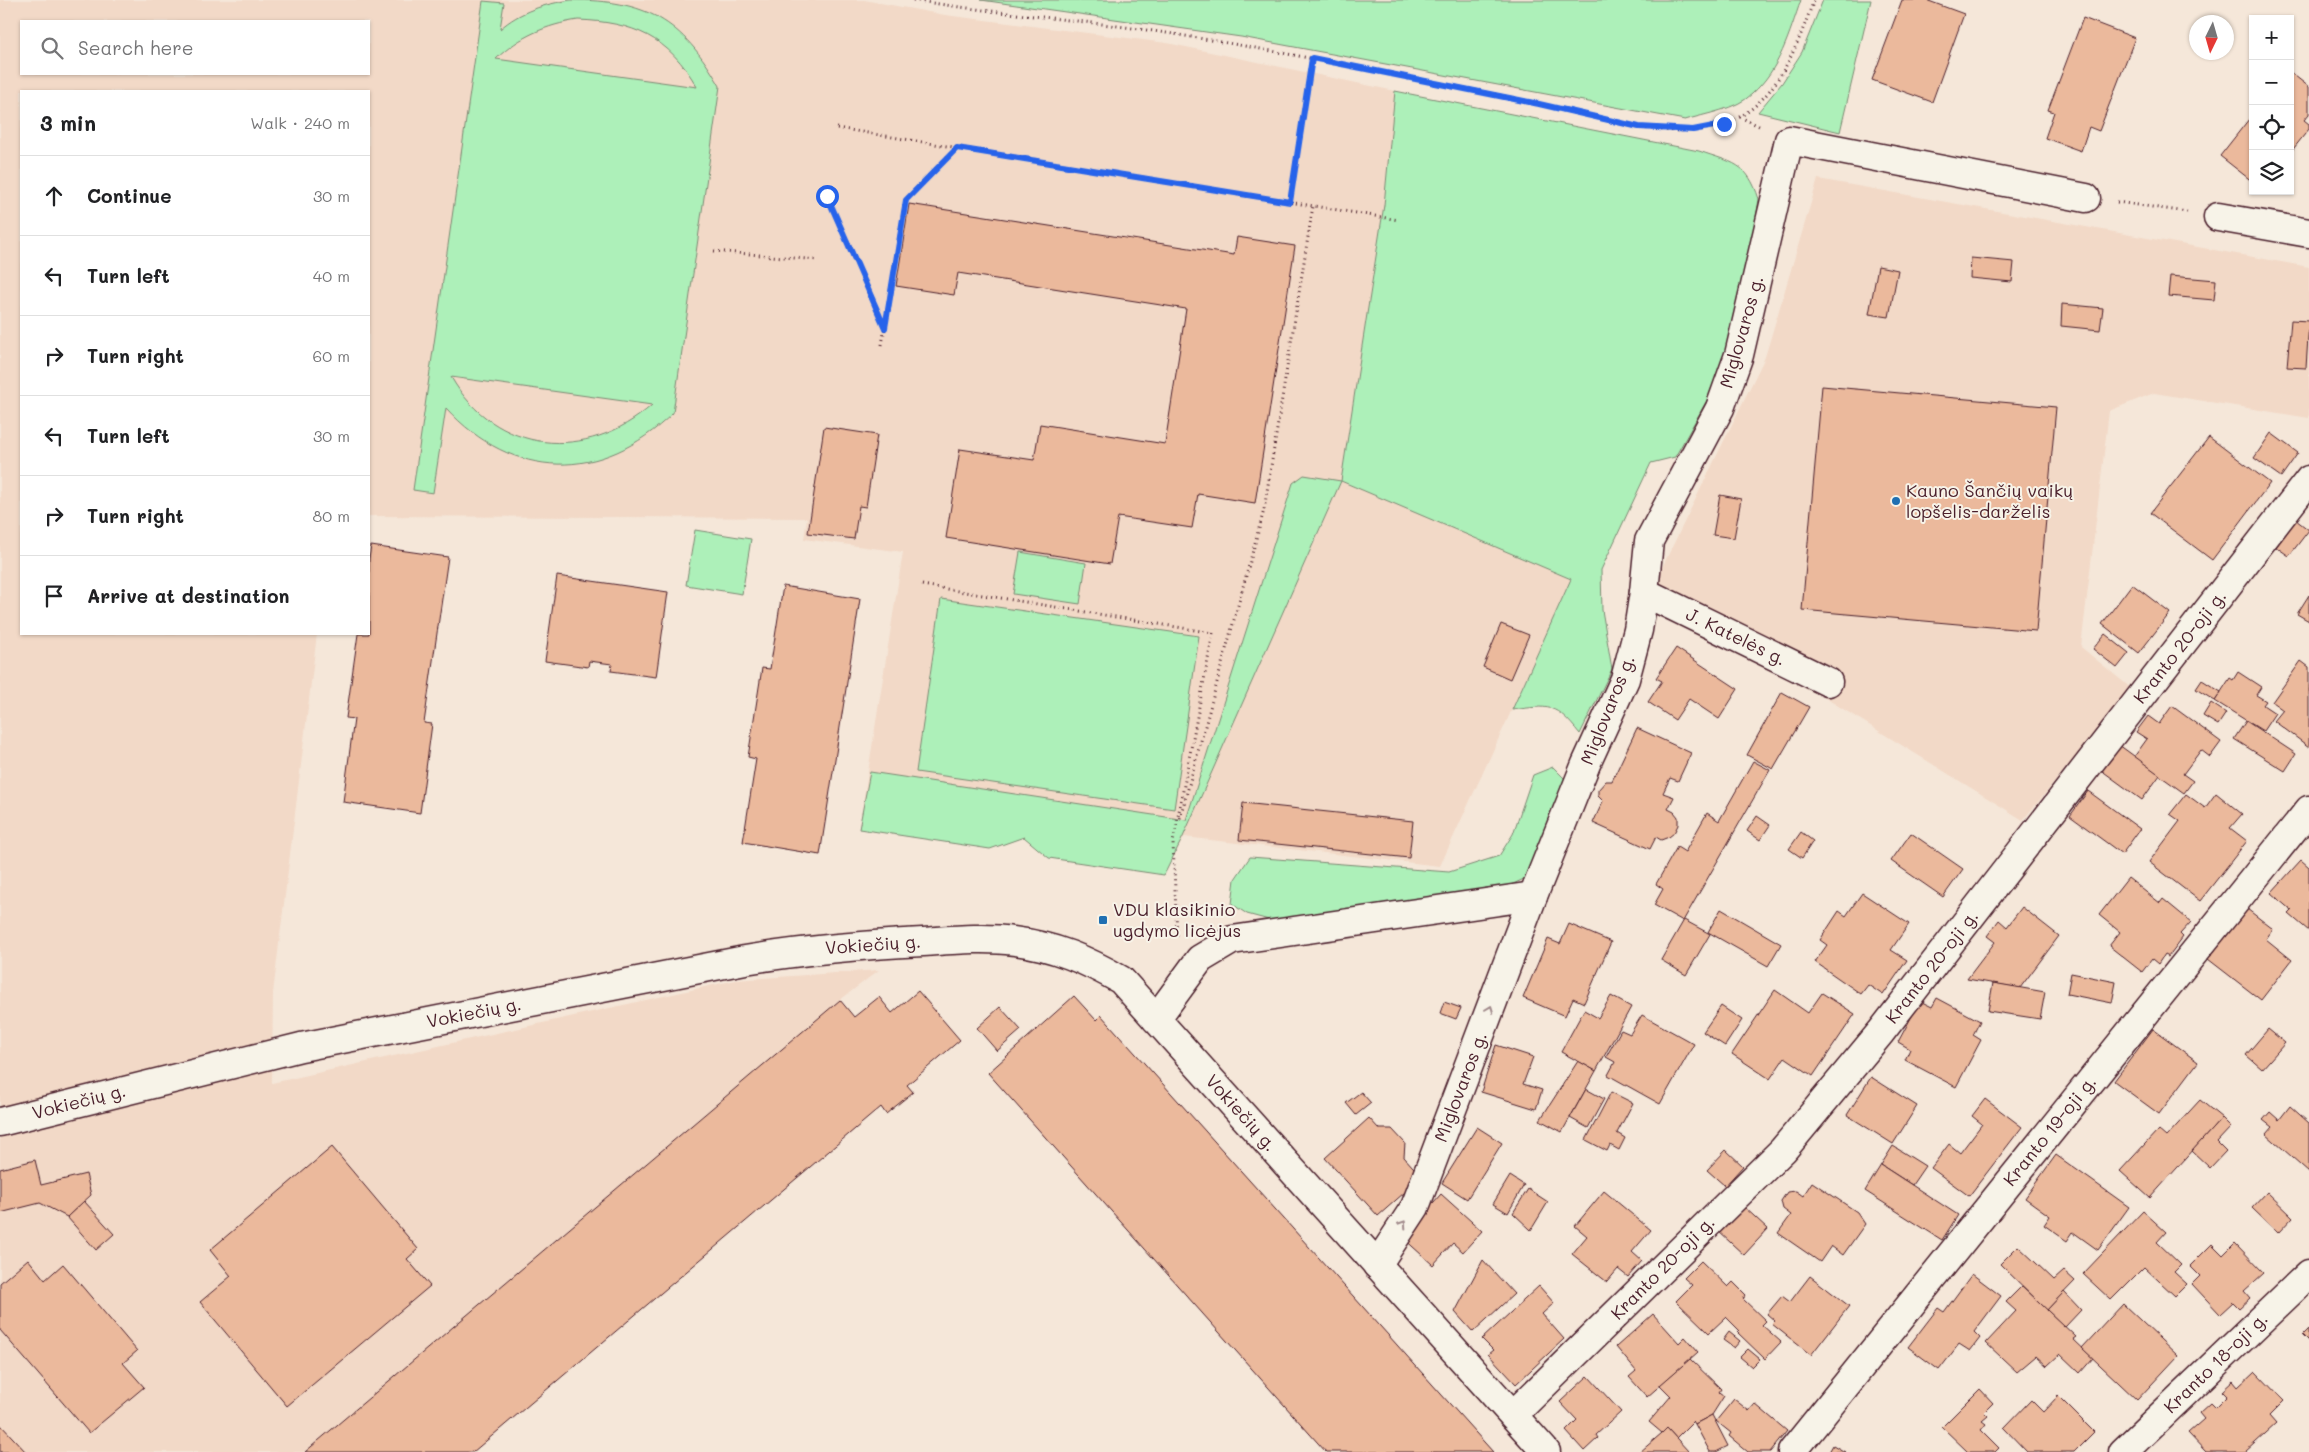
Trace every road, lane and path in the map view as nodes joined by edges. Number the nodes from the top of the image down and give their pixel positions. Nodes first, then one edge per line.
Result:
1 (913, 0) edge
2 (1814, 0) edge
3 (1312, 58) junction
4 (837, 128) dead end
5 (957, 148) junction
6 (827, 196) dead end
7 (2086, 198) joint
8 (1290, 202) junction
9 (1312, 206) junction
10 (2218, 217) joint
11 (1399, 220) dead end
12 (2309, 233) edge
13 (714, 251) dead end
14 (818, 260) dead end
15 (885, 328) junction
16 (882, 345) dead end
17 (2309, 480) edge
18 (922, 586) dead end
19 (1644, 592) junction
20 (1828, 682) dead end
21 (2309, 810) edge
22 (1173, 843) junction
23 (1533, 896) junction
24 (1179, 989) junction
25 (1156, 1019) junction
26 (0, 1122) edge
27 (1377, 1265) junction
28 (2309, 1274) edge
29 (1513, 1415) junction
30 (1546, 1452) edge
31 (1792, 1452) edge
32 (2123, 1452) edge

1 - 3 path
2 - 3 path
3 - 8 path
4 - 5 path
5 - 8 path
5 - 15 path
6 - 15 path
7 - 10 path
7 - 19 street, Miglovaros g.
8 - 9 path
9 - 11 path
9 - 22 path
10 - 12 street
13 - 14 path
15 - 16 path
17 - 29 street, Kranto 20-oji g.
18 - 22 path
19 - 20 street, J. Katelės g.
19 - 23 street, Miglovaros g.
21 - 31 street, Kranto 19-oji g.
22 - 24 path
23 - 24 street
27 -> 23 street, Miglovaros g.
24 - 25 street
25 - 26 street, Vokiečių g.
25 - 27 street, Vokiečių g.
27 - 29 street, Vokiečių g.
28 - 32 street, Kranto 18-oji g.
29 - 30 street, Vokiečių g.

